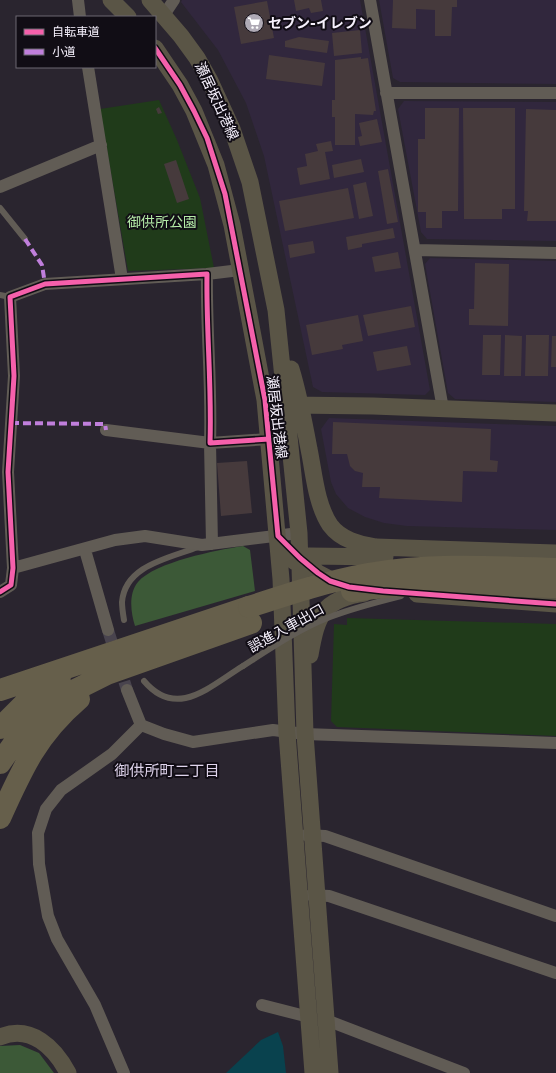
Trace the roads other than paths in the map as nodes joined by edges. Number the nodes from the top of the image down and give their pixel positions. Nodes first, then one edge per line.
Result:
1 (78, 0) edge
2 (111, 0) edge
3 (150, 0) edge
4 (174, 0) edge
5 (370, 0) edge
6 (125, 10) edge
7 (164, 15) junction
8 (80, 16) edge
9 (156, 49) edge
10 (88, 68) edge
11 (386, 92) junction
12 (556, 93) edge
13 (100, 145) junction
14 (0, 187) edge
15 (0, 208) edge
16 (25, 239) dead end
17 (415, 250) junction
18 (556, 253) edge
19 (240, 270) junction
20 (207, 274) junction
21 (122, 279) junction
22 (5, 296) edge
23 (294, 405) junction
24 (443, 409) junction
25 (556, 413) edge
26 (106, 430) dead end
27 (269, 439) junction
28 (210, 443) junction
29 (299, 533) junction
30 (278, 536) junction
31 (207, 545) junction
32 (85, 550) junction
33 (499, 551) junction
34 (556, 553) edge
35 (300, 558) junction
36 (13, 568) junction
37 (556, 569) edge
38 (281, 579) junction
39 (452, 584) junction
40 (556, 587) edge
41 (0, 592) edge
42 (384, 592) junction
43 (556, 604) edge
44 (250, 615) junction
45 (124, 620) dead end
46 (108, 630) tunnel mouth
47 (83, 662) junction
48 (107, 674) junction
49 (144, 681) dead end
50 (304, 687) junction
51 (0, 690) edge
52 (127, 690) tunnel mouth
53 (141, 724) junction
54 (0, 728) edge
55 (287, 732) junction
56 (305, 734) junction
57 (556, 743) edge
58 (0, 763) edge
59 (0, 818) edge
60 (303, 834) junction
61 (300, 892) junction
62 (316, 897) junction
63 (556, 916) edge
64 (556, 973) edge
65 (262, 1004) dead end
66 (308, 1017) junction
67 (326, 1020) junction
68 (0, 1037) edge
69 (68, 1073) edge
70 (124, 1073) edge
71 (313, 1073) edge
72 (330, 1073) edge
73 (464, 1073) edge

1 - 8 street
2 - 6 main road
3 - 7 main road, 瀬居坂出港線
4 - 7 street
5 - 11 street
7 - 23 main road, 瀬居坂出港線
9 - 19 main road, 瀬居坂出港線
10 - 13 street
11 - 12 street
11 - 17 street
13 - 14 street
13 - 21 street
15 - 16 lane
17 - 18 street
17 - 24 street
19 - 20 street
19 - 27 main road, 瀬居坂出港線
20 - 21 street
20 - 28 street
21 - 22 street
22 - 36 street
23 - 24 main road
23 - 29 main road, 瀬居坂出港線
23 - 33 main road, 瀬居坂出港線
24 - 25 main road
26 - 28 street
27 - 28 street
27 - 30 main road, 瀬居坂出港線
28 - 31 street
29 - 30 street
29 - 35 main road, 瀬居坂出港線
30 - 31 street
30 - 35 main road
30 - 38 main road, 瀬居坂出港線
31 - 32 street
31 - 45 lane
32 - 36 street
32 - 46 street
33 - 34 main road, 瀬居坂出港線
33 - 35 main road, 瀬居坂出港線
35 - 38 main road
35 - 42 main road
35 - 50 main road
36 - 41 street
37 - 44 highway, bridge
38 - 55 main road, 瀬居坂出港線
39 - 40 highway, bridge
39 - 44 highway, bridge
39 - 49 lane, 誤進入車出口, bridge
42 - 43 main road
42 - 50 main road
44 - 47 highway
44 - 48 highway
47 - 51 highway
47 - 54 highway
48 - 58 highway
48 - 59 highway
50 - 56 main road
52 - 53 street
53 - 55 street
53 - 70 street
55 - 56 street
55 - 60 main road, 瀬居坂出港線
56 - 57 street
56 - 60 main road
60 - 61 main road
60 - 62 main road
60 - 63 street
61 - 62 street
61 - 66 main road
62 - 64 street
62 - 67 main road
65 - 66 street
66 - 71 main road
67 - 72 main road
67 - 73 street
68 - 69 main road

